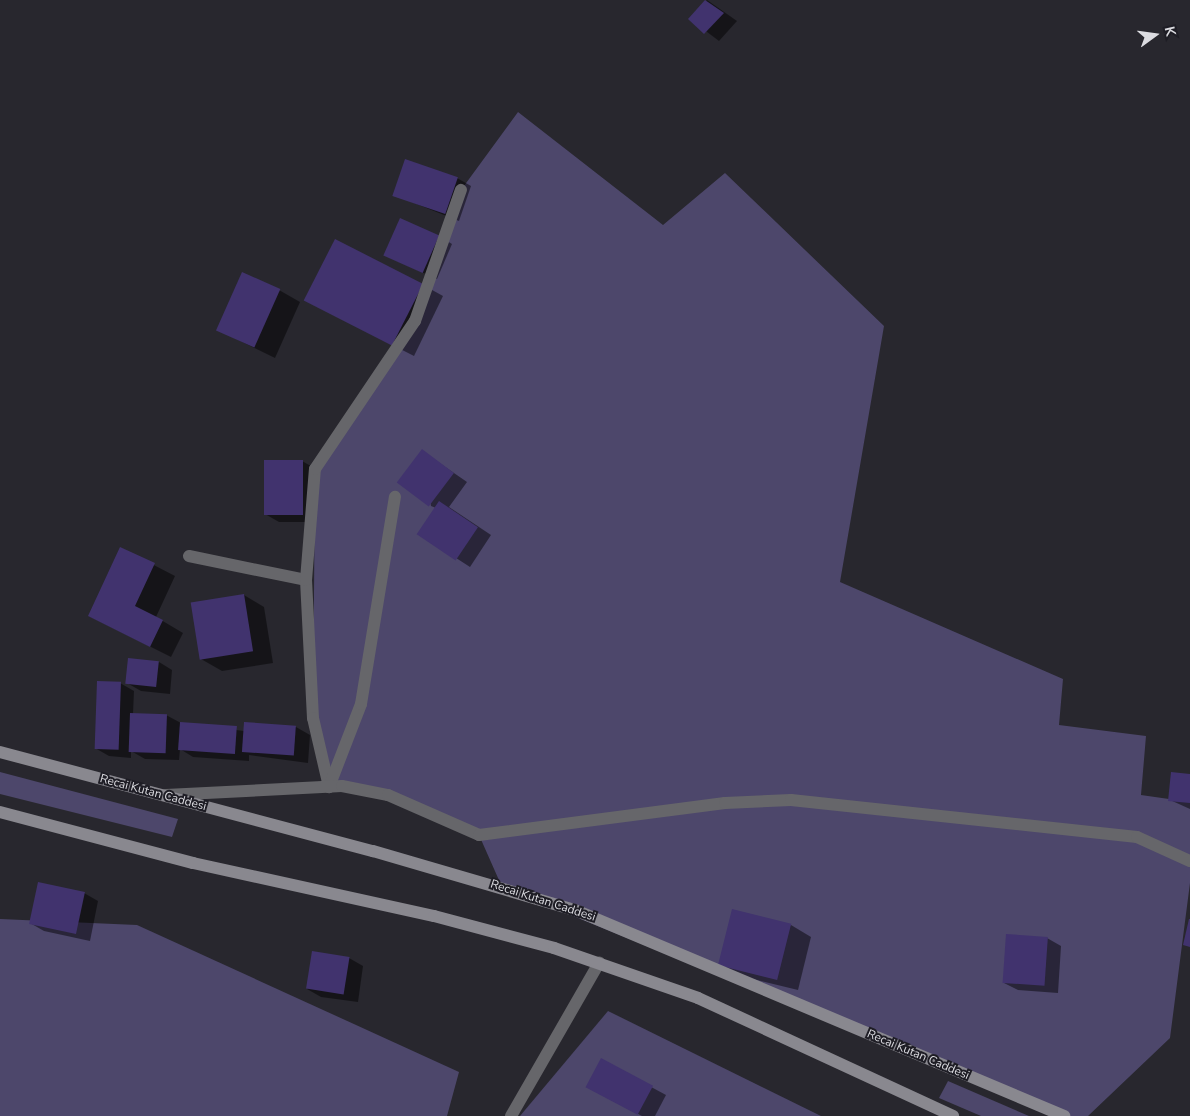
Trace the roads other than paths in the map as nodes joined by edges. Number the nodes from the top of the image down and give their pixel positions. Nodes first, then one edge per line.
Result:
1 (461, 190) dead end
2 (395, 497) dead end
3 (189, 556) dead end
4 (306, 580) junction
5 (0, 752) edge
6 (329, 787) junction
7 (164, 796) junction
8 (0, 812) edge
9 (1190, 861) edge
10 (599, 963) junction
11 (511, 1116) edge
12 (953, 1116) edge
13 (1064, 1116) edge

1 - 4 street
2 - 6 street
3 - 4 street
4 - 6 street
5 - 7 main road, Recai Kutan Caddesi
6 - 7 street
6 - 9 street
7 - 13 main road, Recai Kutan Caddesi
8 - 10 main road
10 - 11 street
10 - 12 main road

